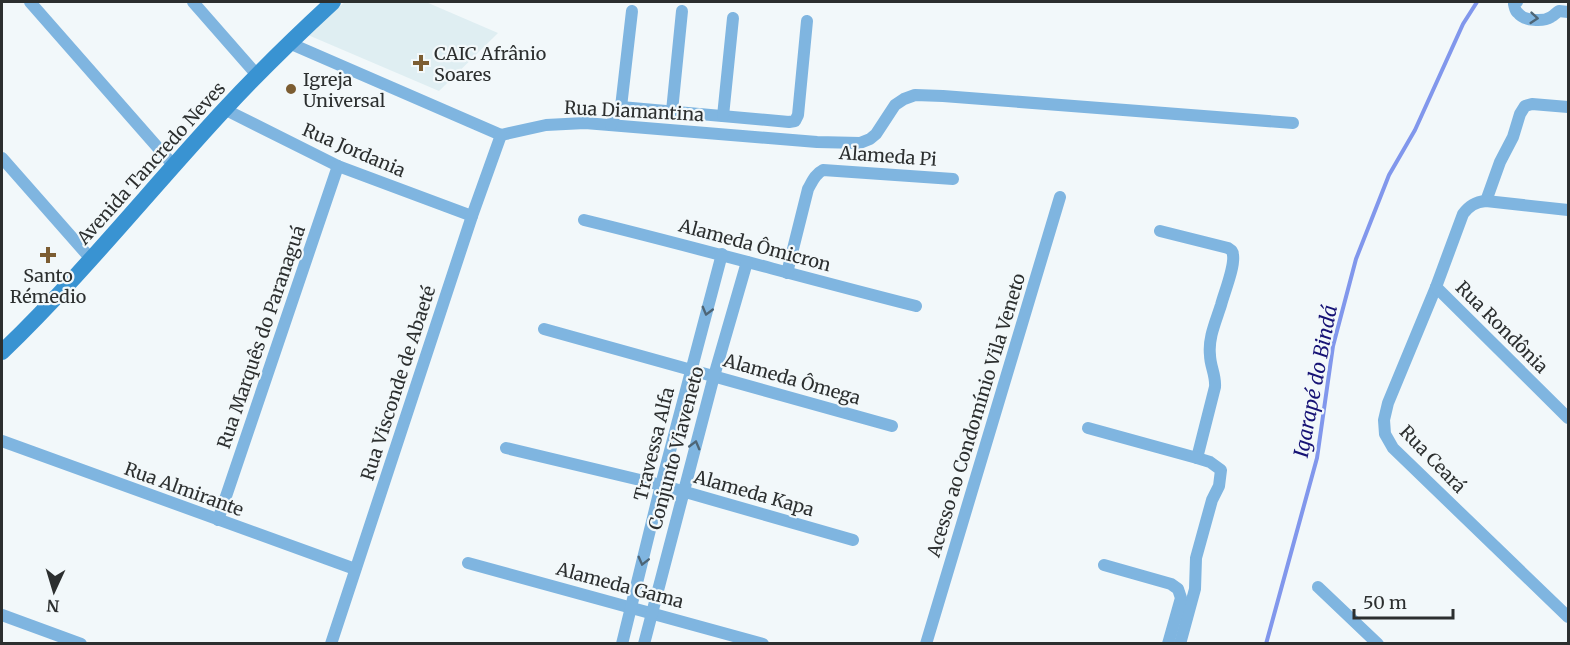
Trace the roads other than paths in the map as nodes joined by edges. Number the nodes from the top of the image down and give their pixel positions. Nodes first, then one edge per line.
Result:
1 (30, 2) edge
2 (193, 2) edge
3 (333, 2) edge
4 (1516, 2) edge
5 (1560, 8) edge
6 (632, 11) dead end
7 (682, 11) dead end
8 (733, 18) dead end
9 (807, 21) dead end
10 (289, 43) junction
11 (257, 75) junction
12 (621, 107) junction
13 (1569, 108) edge
14 (224, 110) junction
15 (672, 111) junction
16 (723, 116) junction
17 (1293, 123) dead end
18 (611, 125) junction
19 (501, 135) junction
20 (2, 158) edge
21 (174, 166) junction
22 (338, 166) junction
23 (953, 178) dead end
24 (1060, 197) dead end
25 (1486, 201) junction
26 (1569, 210) edge
27 (472, 216) junction
28 (584, 220) dead end
29 (1160, 231) dead end
30 (722, 254) junction
31 (92, 258) junction
32 (747, 262) junction
33 (787, 273) junction
34 (1436, 287) junction
35 (916, 306) dead end
36 (544, 329) dead end
37 (2, 352) edge
38 (692, 370) junction
39 (714, 376) junction
40 (1569, 418) edge
41 (891, 426) dead end
42 (1088, 428) dead end
43 (2, 441) edge
44 (506, 448) dead end
45 (1197, 458) junction
46 (661, 485) junction
47 (683, 492) junction
48 (218, 520) junction
49 (853, 540) dead end
50 (468, 562) dead end
51 (1104, 565) dead end
52 (355, 569) junction
53 (1318, 586) dead end
54 (631, 607) junction
55 (652, 612) junction
56 (2, 615) edge
57 (1569, 617) edge
58 (81, 644) edge
59 (331, 644) edge
60 (622, 644) edge
61 (644, 644) edge
62 (763, 644) edge
63 (926, 644) edge
64 (1168, 644) edge
65 (1180, 644) edge
66 (1378, 644) edge

1 - 21 street
2 - 11 street
3 - 10 main road, Avenida Tancredo Neves
4 -> 5 street
6 - 12 street
7 - 15 street
8 - 16 street
9 - 16 street
10 - 11 main road, Avenida Tancredo Neves
10 - 19 street
11 - 14 main road, Avenida Tancredo Neves
12 - 15 street
12 - 18 street
13 - 25 street
14 - 21 main road, Avenida Tancredo Neves
14 - 22 street, Rua Jordania
15 - 16 street
17 - 18 street, Rua Diamantina
18 - 19 street, Rua Diamantina
19 - 27 street, Rua Visconde de Abaeté
20 - 31 street
21 - 31 main road, Avenida Tancredo Neves
22 - 27 street, Rua Jordania
22 - 48 street, Rua Marquês do Paranaguá
23 - 33 street, Alameda Pi
24 - 63 street, Acesso ao Condomínio Vila Veneto
25 - 26 street
25 - 34 street
27 - 52 street, Rua Visconde de Abaeté
28 - 30 street, Alameda Ômicron
29 - 45 street
30 - 32 street, Alameda Ômicron
30 -> 38 street, Travessa Alfa
31 - 37 main road, Avenida Tancredo Neves
32 - 33 street, Alameda Ômicron
32 - 39 street, Conjunto Viaveneto
33 - 35 street, Alameda Ômicron
34 - 40 street, Rua Rondônia
34 - 57 street, Rua Ceará
36 - 38 street, Alameda Ômega
38 - 39 street, Alameda Ômega
38 - 46 street, Travessa Alfa
39 - 41 street, Alameda Ômega
47 -> 39 street, Conjunto Viaveneto
42 - 45 street
43 - 48 street, Rua Almirante
44 - 46 street, Alameda Kapa
45 - 65 street
46 - 47 street, Alameda Kapa
46 -> 54 street, Travessa Alfa
47 - 49 street, Alameda Kapa
47 - 55 street, Conjunto Viaveneto
48 - 52 street, Rua Almirante
50 - 54 street, Alameda Gama
51 - 64 street
52 - 59 street, Rua Visconde de Abaeté
53 - 66 street
54 - 55 street, Alameda Gama
54 - 60 street, Travessa Alfa
55 - 61 street, Conjunto Viaveneto
55 - 62 street, Alameda Gama
56 - 58 street

